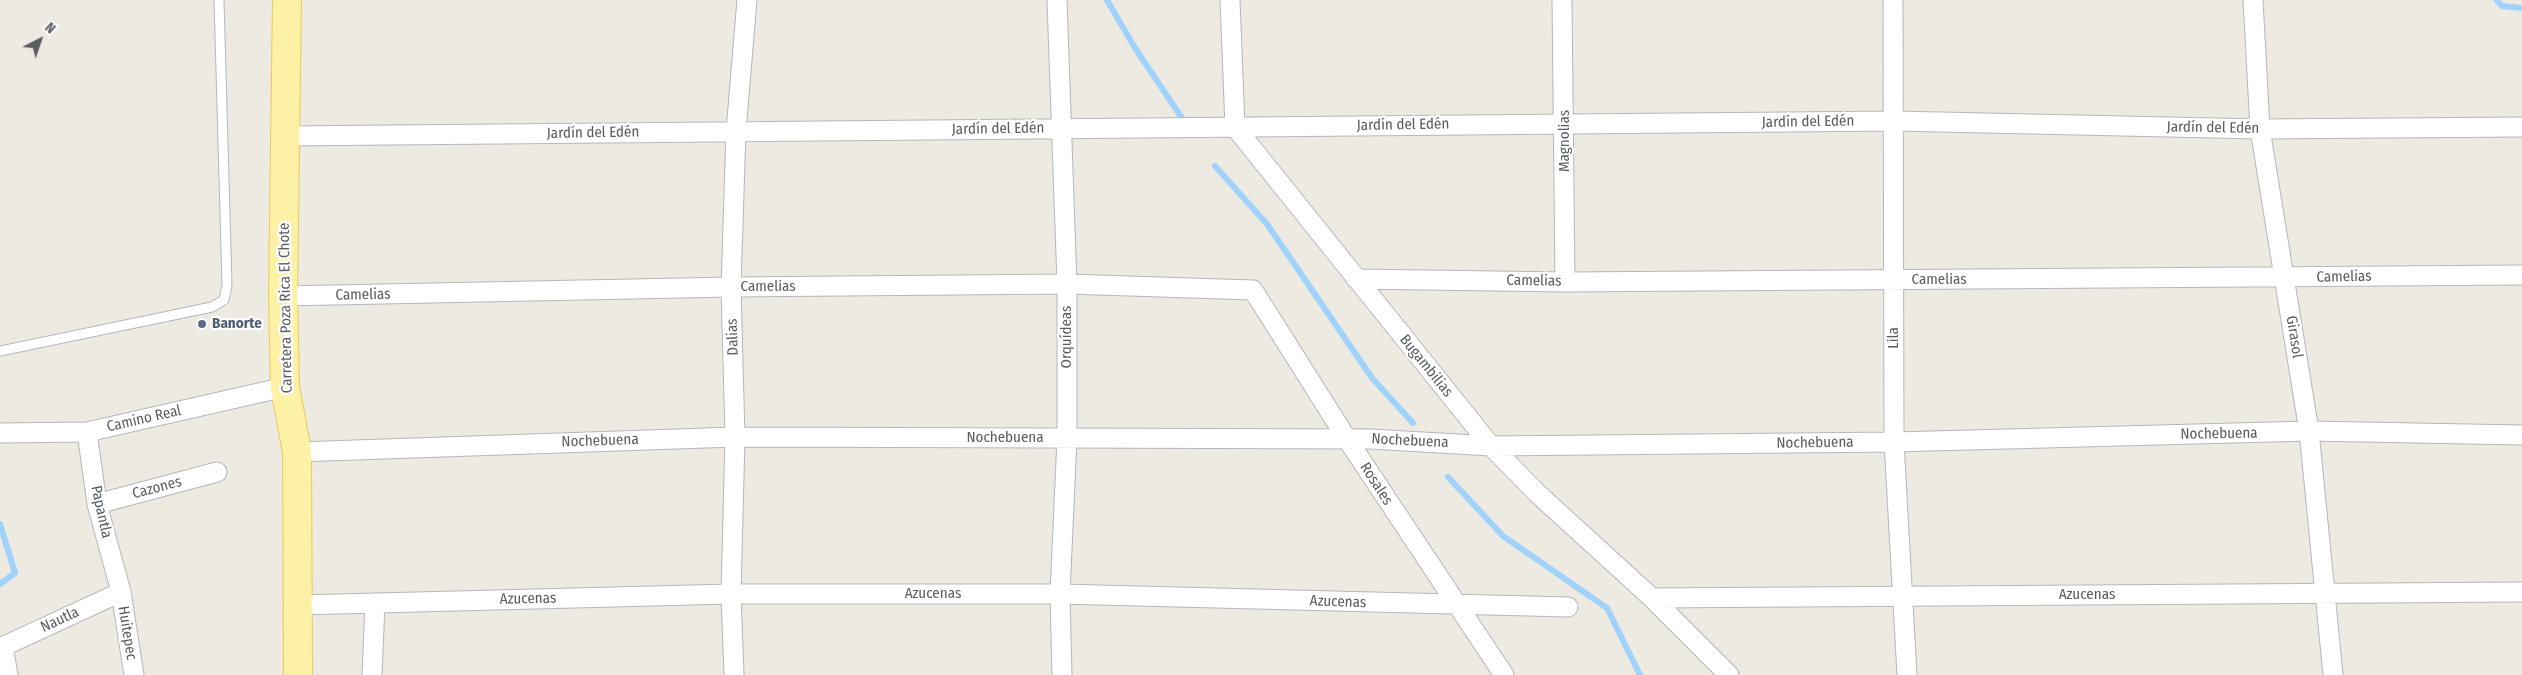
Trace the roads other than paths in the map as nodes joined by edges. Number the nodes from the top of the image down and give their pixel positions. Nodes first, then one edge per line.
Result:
1 (219, 0) edge
2 (287, 0) edge
3 (747, 0) edge
4 (1058, 0) edge
5 (1230, 0) edge
6 (1562, 0) edge
7 (1893, 0) edge
8 (2253, 0) edge
9 (1894, 121) junction
10 (1565, 124) junction
11 (1235, 127) junction
12 (2522, 127) edge
13 (1061, 128) junction
14 (2260, 129) junction
15 (736, 132) junction
16 (285, 136) junction
17 (2522, 274) edge
18 (2284, 278) junction
19 (1356, 279) junction
20 (1894, 280) junction
21 (1565, 282) junction
22 (1067, 284) junction
23 (731, 287) junction
24 (1253, 290) joint
25 (283, 296) junction
26 (0, 351) edge
27 (285, 387) junction
28 (2309, 431) junction
29 (87, 432) junction
30 (0, 433) edge
31 (2522, 435) edge
32 (735, 437) junction
33 (1067, 439) junction
34 (1347, 439) junction
35 (1894, 442) junction
36 (1491, 446) junction
37 (298, 452) junction
38 (217, 472) dead end
39 (98, 504) junction
40 (121, 592) junction
41 (2522, 592) edge
42 (2324, 593) junction
43 (732, 594) junction
44 (1060, 594) junction
45 (1902, 596) junction
46 (1652, 598) junction
47 (375, 603) junction
48 (1456, 605) junction
49 (298, 606) junction
50 (1568, 607) dead end
51 (2, 647) edge
52 (8, 675) edge
53 (134, 675) edge
54 (298, 675) edge
55 (372, 675) edge
56 (734, 675) edge
57 (1062, 675) edge
58 (1504, 675) edge
59 (1729, 675) edge
60 (1907, 675) edge
61 (2333, 675) edge

1 - 26 lane
2 - 16 main road, Carretera Poza Rica El Chote
3 - 15 street, Dalias
4 - 13 street, Orquídeas
5 - 11 street
6 - 10 street, Magnolias
7 - 9 street, Lila
8 - 14 street, Girasol
9 - 10 street, Jardín del Edén
9 - 14 street, Jardín del Edén
9 - 20 street, Lila
10 - 11 street, Jardín del Edén
10 - 21 street, Magnolias
11 - 13 street, Jardín del Edén
11 - 19 street, Bugambilias
12 - 14 street, Jardín del Edén
13 - 15 street, Jardín del Edén
13 - 22 street, Orquídeas
14 - 18 street, Girasol
15 - 16 street, Jardín del Edén
15 - 23 street, Dalias
16 - 25 main road, Carretera Poza Rica El Chote
17 - 18 street, Camelias
18 - 20 street, Camelias
18 - 28 street, Girasol
19 - 21 street, Camelias
19 - 36 street, Bugambilias
20 - 21 street, Camelias
20 - 35 street, Lila
22 - 23 street, Camelias
22 - 24 street, Camelias
22 - 33 street, Orquídeas
23 - 25 street, Camelias
23 - 32 street, Dalias
24 - 34 street, Rosales
25 - 27 main road, Carretera Poza Rica El Chote
27 - 29 street, Camino Real
27 - 37 main road, Carretera Poza Rica El Chote
28 - 31 street, Nochebuena
28 - 35 street, Nochebuena
28 - 42 street, Girasol
29 - 30 street, Camino Real
29 - 39 street, Papantla
32 - 33 street, Nochebuena
32 - 37 street, Nochebuena
32 - 43 street, Dalias
33 - 34 street, Nochebuena
33 - 44 street, Orquídeas
34 - 36 street, Nochebuena
34 - 48 street, Rosales
35 - 36 street, Nochebuena
35 - 45 street, Lila
36 - 46 street, Bugambilias
37 - 49 main road, Carretera Poza Rica El Chote
38 - 39 street, Cazones
39 - 40 street, Papantla
40 - 51 street, Nautla
40 - 53 street, Huitepec
41 - 42 street, Azucenas
42 - 45 street, Azucenas
42 - 61 street, Girasol
43 - 44 street, Azucenas
43 - 47 street, Azucenas
43 - 56 street, Dalias
44 - 48 street, Azucenas
44 - 57 street, Orquídeas
45 - 46 street, Azucenas
45 - 60 street, Lila
46 - 59 street, Bugambilias
47 - 49 street, Azucenas
47 - 55 street
48 - 50 street, Azucenas
48 - 58 street, Rosales
49 - 54 main road, Carretera Poza Rica El Chote
51 - 52 street

